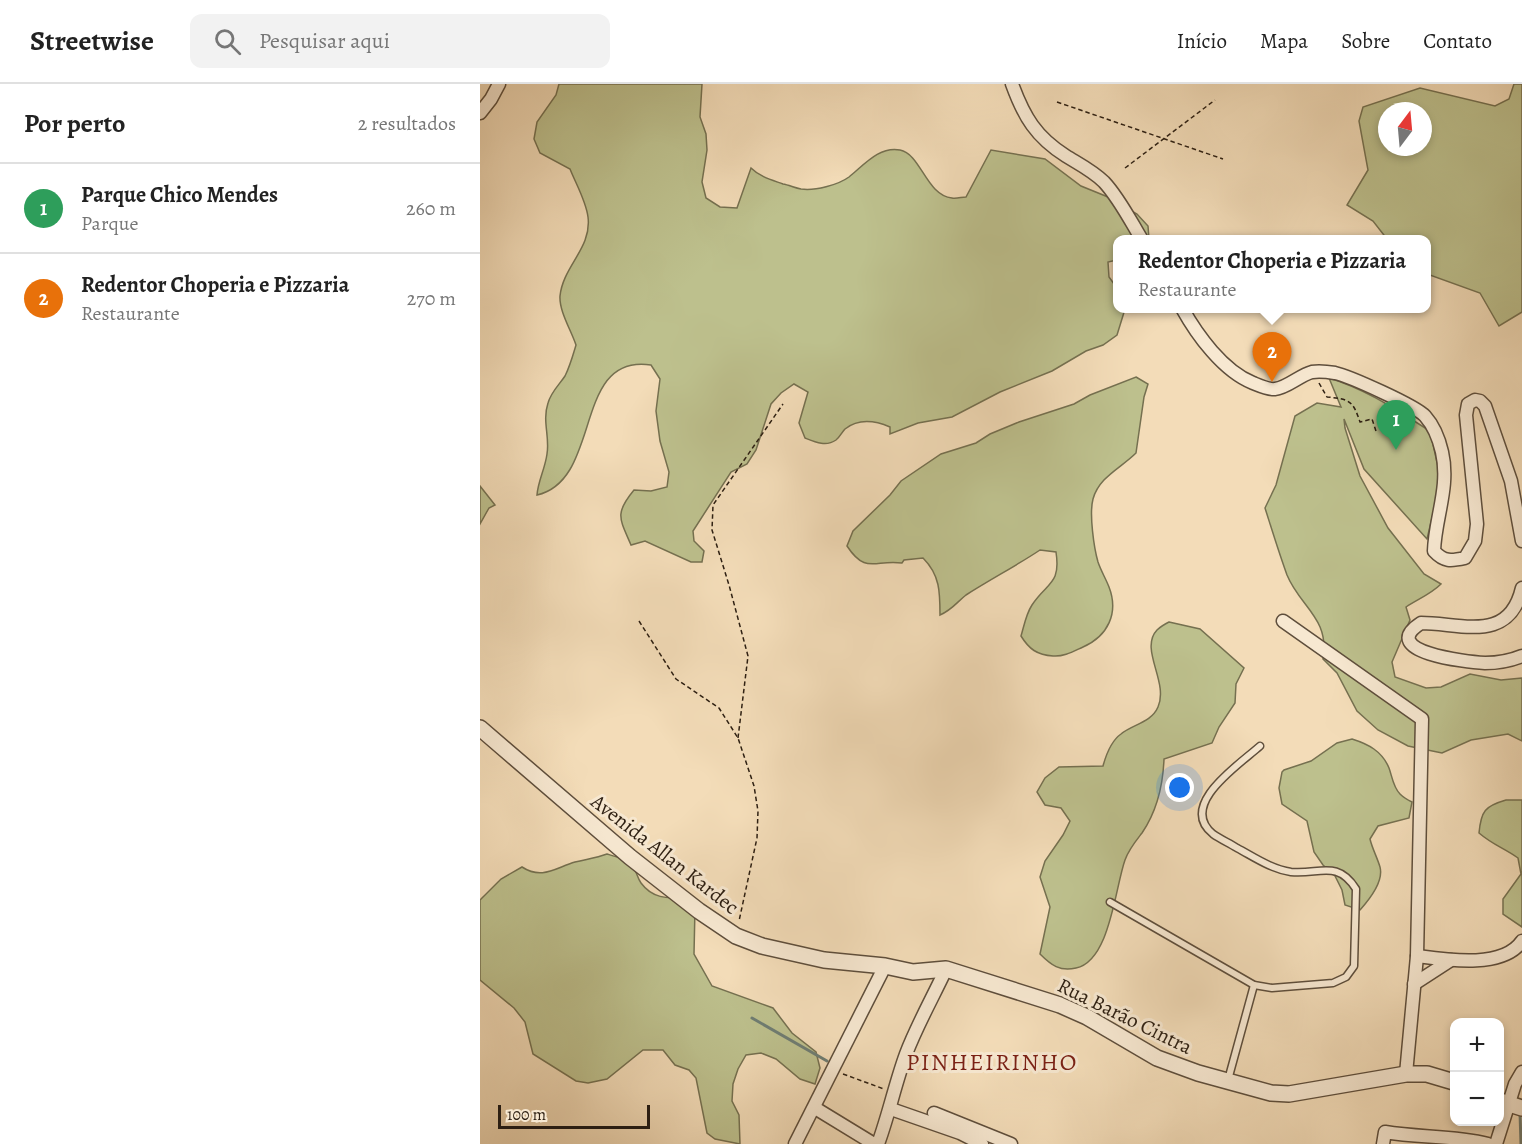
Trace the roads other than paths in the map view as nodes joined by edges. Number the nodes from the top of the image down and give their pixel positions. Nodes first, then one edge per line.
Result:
1 (499, 84) edge
2 (1012, 84) edge
3 (480, 113) edge
4 (1139, 235) edge
5 (1185, 313) edge
6 (1522, 541) edge
7 (1522, 588) edge
8 (1283, 621) dead end
9 (1522, 656) edge
10 (480, 728) edge
11 (1260, 746) dead end
12 (1110, 902) dead end
13 (1522, 941) edge
14 (1417, 956) junction
15 (1451, 960) junction
16 (885, 966) junction
17 (946, 969) junction
18 (1414, 984) junction
19 (1254, 986) junction
20 (1522, 1072) edge
21 (1406, 1074) junction
22 (1450, 1081) edge
23 (1227, 1082) junction
24 (1511, 1105) edge
25 (815, 1108) junction
26 (891, 1109) junction
27 (934, 1113) dead end
28 (1413, 1140) edge
29 (795, 1144) edge
30 (876, 1144) edge
31 (982, 1144) edge
32 (1011, 1144) edge
33 (1383, 1144) edge
34 (1488, 1144) edge
35 (1496, 1144) edge

1 - 3 street
2 - 4 street
5 - 6 street
7 - 9 street
8 - 14 street
10 - 16 street, Avenida Allan Kardec
11 - 19 lane
12 - 19 lane
13 - 15 street
14 - 15 street
14 - 18 street
15 - 18 street
16 - 17 street, Rua Barão Cintra
16 - 25 street
17 - 23 street, Rua Barão Cintra
17 - 26 street
18 - 21 street
19 - 23 lane
20 - 24 street
21 - 22 street, Rua Barão Cintra
21 - 23 street, Rua Barão Cintra
24 - 35 street
25 - 29 street
25 - 30 street
26 - 30 street
26 - 31 street
27 - 32 street
28 - 33 street
28 - 34 street

